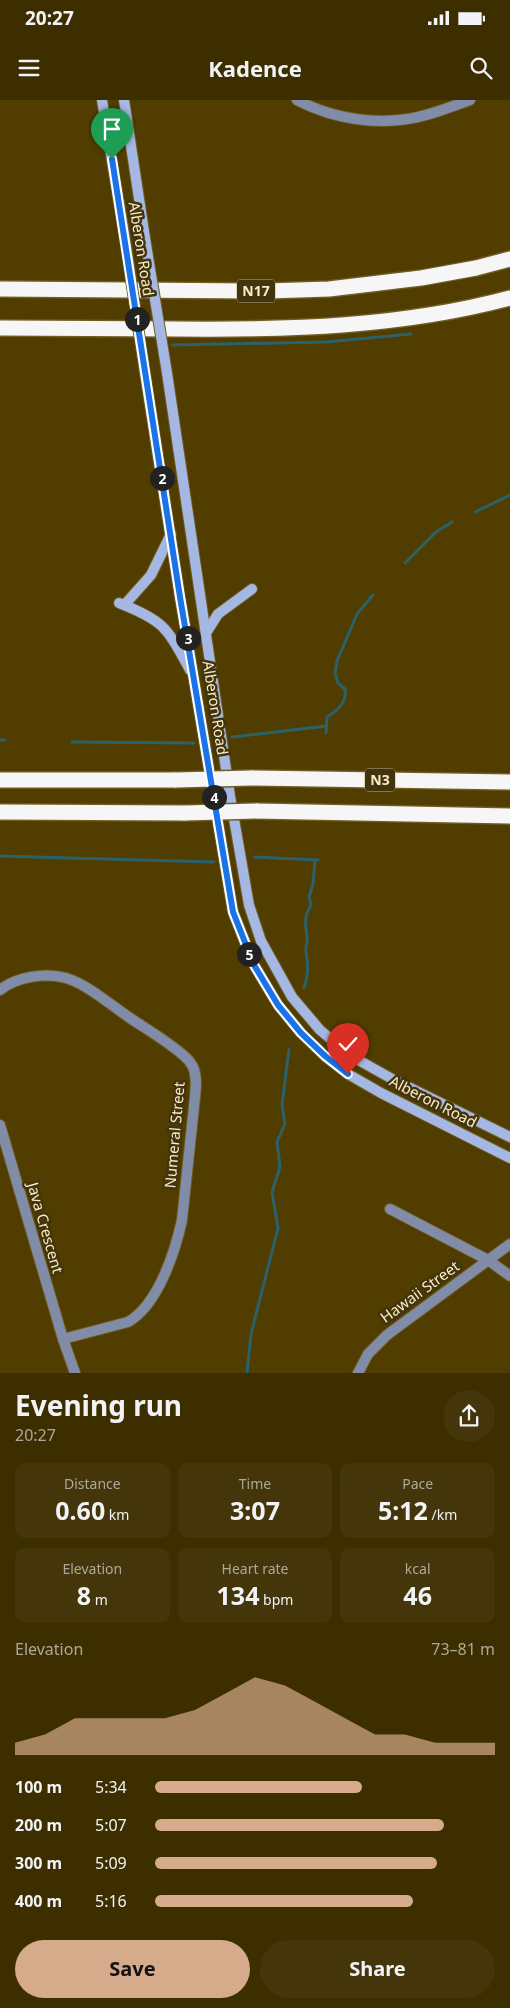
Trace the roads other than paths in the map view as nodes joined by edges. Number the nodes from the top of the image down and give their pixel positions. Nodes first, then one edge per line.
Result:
1 (102, 100) edge
2 (124, 100) edge
3 (297, 100) edge
4 (470, 100) edge
5 (510, 259) edge
6 (0, 289) edge
7 (510, 298) edge
8 (0, 328) edge
9 (171, 534) junction
10 (252, 589) dead end
11 (206, 633) junction
12 (195, 678) junction
13 (0, 780) edge
14 (510, 782) edge
15 (0, 812) edge
16 (510, 816) edge
17 (0, 990) edge
18 (0, 1125) edge
19 (510, 1137) edge
20 (510, 1158) edge
21 (390, 1209) dead end
22 (510, 1244) edge
23 (488, 1260) junction
24 (510, 1276) edge
25 (63, 1339) junction
26 (75, 1373) edge
27 (358, 1373) edge

1 - 9 main road, Alberon Road, bridge
2 - 11 main road, Alberon Road, bridge
3 - 4 street
5 - 6 highway, N17
7 - 8 highway
9 - 12 main road, Alberon Road
9 - 12 main road
10 - 11 main road
11 - 19 main road, Alberon Road
12 - 20 main road, Alberon Road
13 - 14 highway, N3, bridge
15 - 16 highway, N3, bridge
17 - 25 street, Numeral Street
18 - 25 street, Java Crescent
21 - 23 street
22 - 23 street, Hawaii Street
23 - 24 street
23 - 27 street, Hawaii Street
25 - 26 street, Java Crescent

